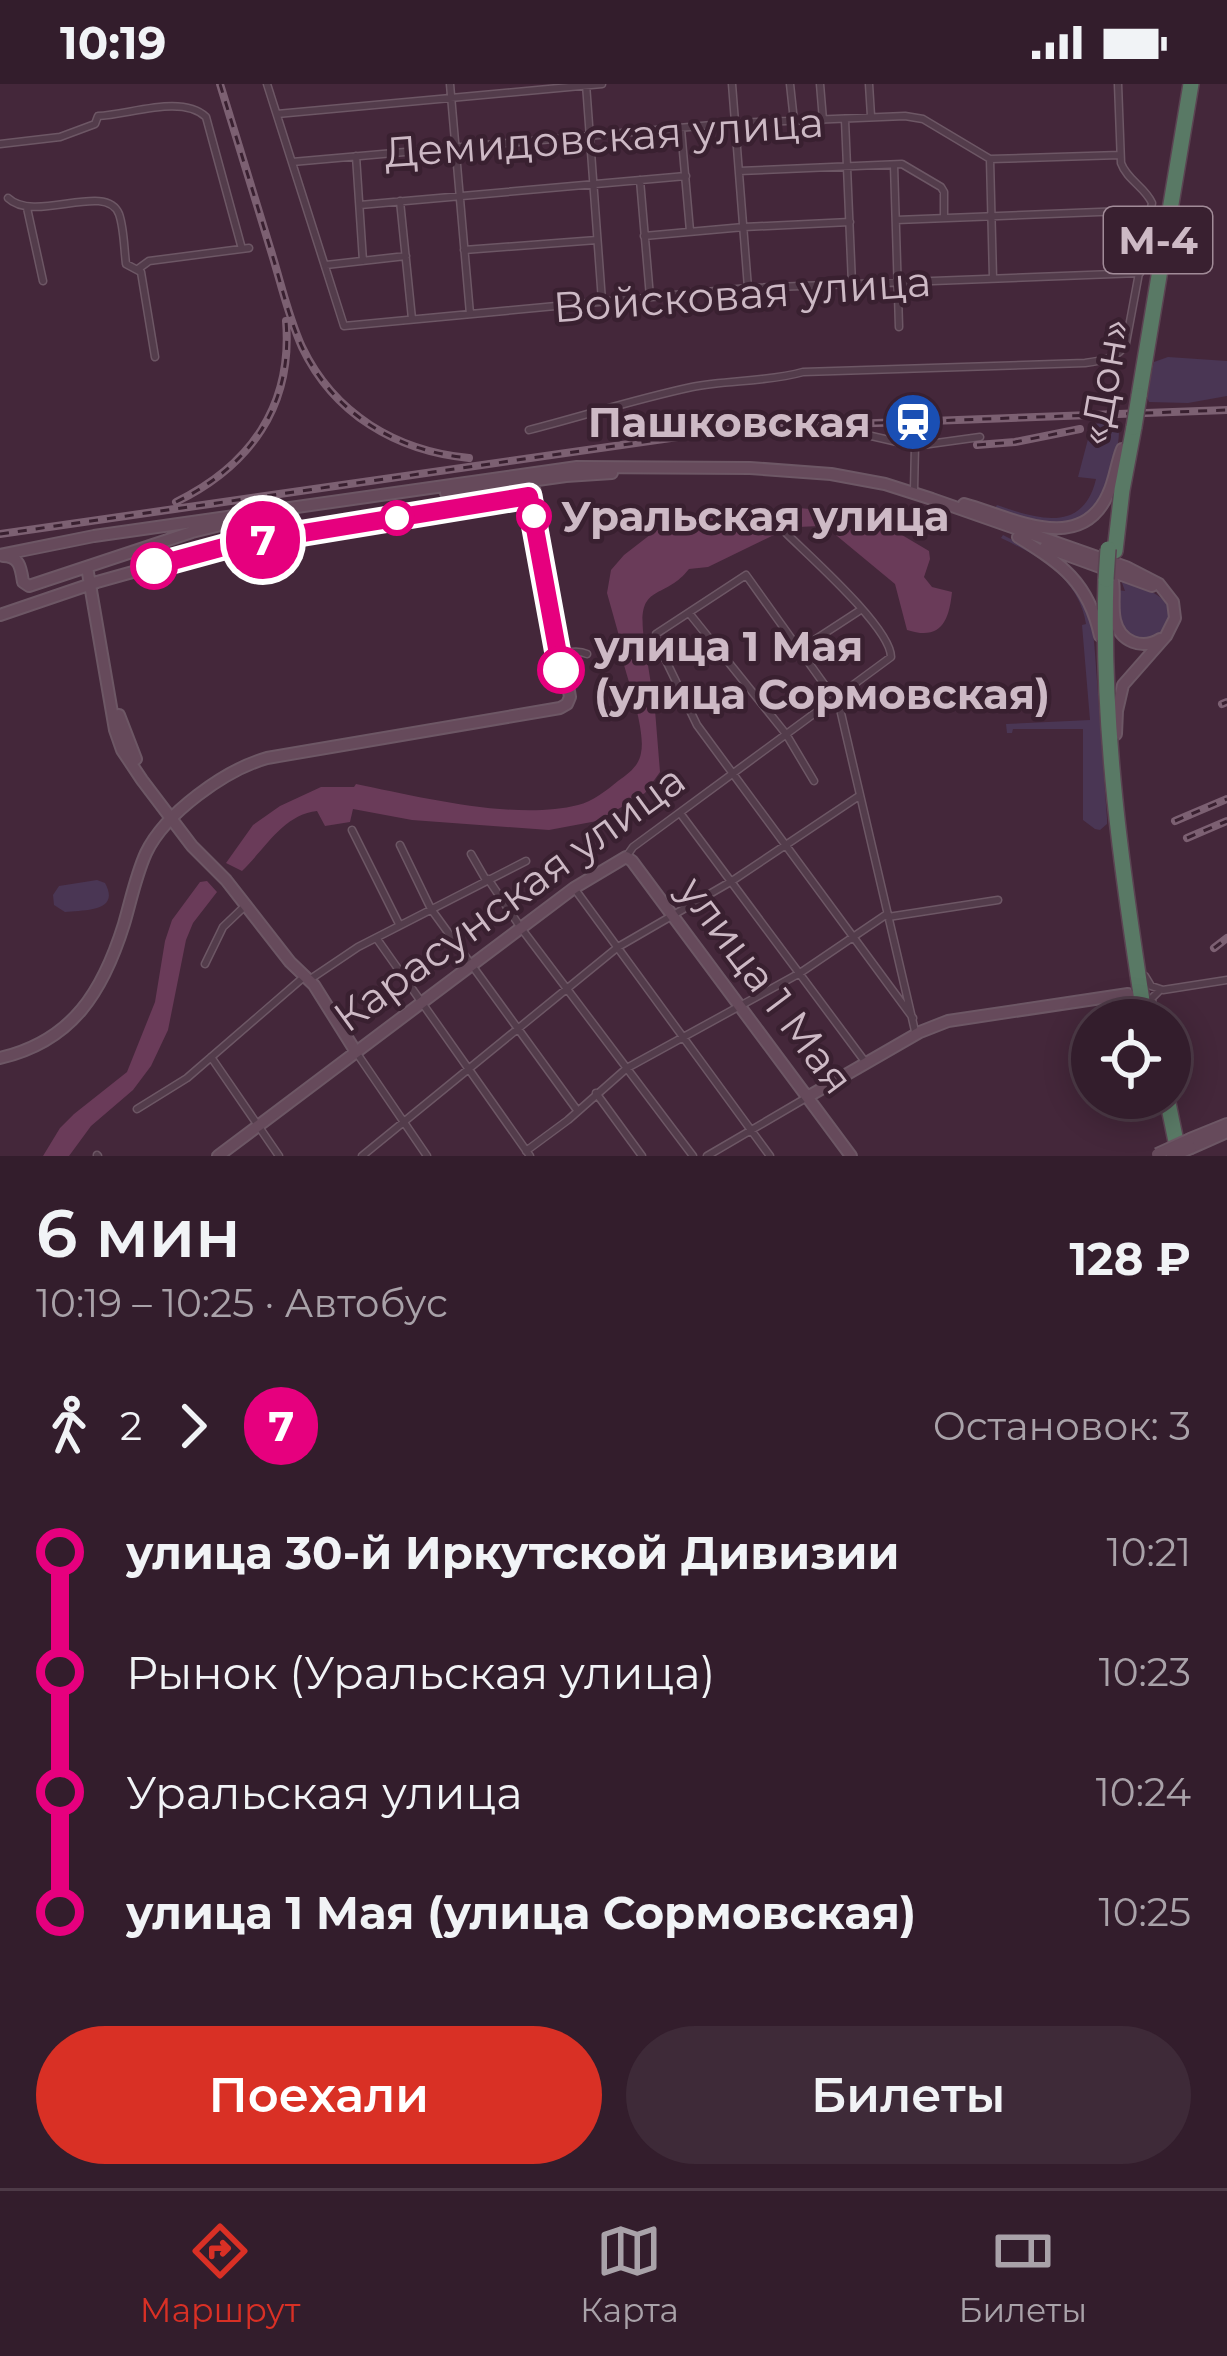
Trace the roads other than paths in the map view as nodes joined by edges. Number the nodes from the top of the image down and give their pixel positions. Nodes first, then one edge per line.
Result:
1 (267, 84) edge
2 (450, 84) edge
3 (602, 84) edge
4 (732, 84) edge
5 (790, 84) edge
6 (820, 84) edge
7 (869, 84) edge
8 (1188, 84) edge
9 (586, 85) edge
10 (1122, 87) edge
11 (451, 98) junction
12 (277, 114) junction
13 (871, 118) junction
14 (845, 119) junction
15 (823, 120) junction
16 (794, 121) junction
17 (736, 123) junction
18 (682, 129) junction
19 (588, 136) junction
20 (0, 144) edge
21 (455, 148) junction
22 (1120, 155) junction
23 (356, 156) junction
24 (990, 159) junction
25 (292, 162) junction
26 (847, 165) junction
27 (894, 165) junction
28 (739, 171) junction
29 (686, 176) junction
30 (640, 179) junction
31 (592, 183) junction
32 (459, 195) junction
33 (8, 198) dead end
34 (400, 200) junction
35 (360, 205) junction
36 (27, 208) junction
37 (1151, 210) junction
38 (991, 217) junction
39 (944, 218) junction
40 (896, 220) junction
41 (850, 222) junction
42 (744, 227) junction
43 (690, 231) junction
44 (644, 236) junction
45 (597, 240) junction
46 (464, 250) junction
47 (406, 256) junction
48 (363, 261) junction
49 (324, 266) junction
50 (138, 269) junction
51 (1141, 273) junction
52 (993, 278) junction
53 (44, 280) dead end
54 (898, 282) junction
55 (852, 284) junction
56 (748, 288) junction
57 (650, 297) junction
58 (602, 301) junction
59 (470, 314) junction
60 (412, 320) junction
61 (899, 327) dead end
62 (155, 357) dead end
63 (1130, 426) junction
64 (529, 430) dead end
65 (867, 436) dead end
66 (980, 437) dead end
67 (915, 446) junction
68 (1122, 449) junction
69 (630, 470) junction
70 (891, 485) junction
71 (530, 488) junction
72 (914, 490) junction
73 (237, 519) junction
74 (786, 533) dead end
75 (1019, 534) junction
76 (1111, 550) junction
77 (5, 555) edge
78 (92, 566) junction
79 (1117, 575) junction
80 (94, 584) junction
81 (862, 609) junction
82 (689, 613) junction
83 (0, 615) edge
84 (799, 650) junction
85 (560, 653) junction
86 (587, 654) dead end
87 (835, 697) junction
88 (1106, 699) junction
89 (786, 734) junction
90 (1113, 760) junction
91 (733, 773) junction
92 (814, 781) dead end
93 (859, 796) junction
94 (680, 813) junction
95 (172, 814) junction
96 (352, 830) dead end
97 (400, 844) dead end
98 (786, 844) junction
99 (471, 854) dead end
100 (626, 857) junction
101 (526, 861) dead end
102 (487, 880) junction
103 (732, 881) junction
104 (574, 888) junction
105 (998, 900) dead end
106 (244, 906) junction
107 (431, 909) junction
108 (674, 914) junction
109 (888, 916) junction
110 (399, 926) junction
111 (521, 928) junction
112 (852, 937) junction
113 (377, 939) junction
114 (1131, 942) junction
115 (618, 946) junction
116 (1141, 961) junction
117 (206, 964) dead end
118 (472, 966) junction
119 (800, 973) junction
120 (307, 978) junction
121 (1227, 980) edge
122 (567, 987) junction
123 (1163, 989) junction
124 (1128, 994) junction
125 (1138, 999) edge
126 (1144, 999) edge
127 (1146, 999) edge
128 (1152, 999) edge
129 (423, 1004) junction
130 (741, 1005) junction
131 (913, 1018) junction
132 (518, 1029) junction
133 (916, 1035) junction
134 (685, 1037) junction
135 (356, 1052) junction
136 (0, 1055) edge
137 (211, 1057) junction
138 (866, 1064) junction
139 (627, 1069) junction
140 (468, 1070) junction
141 (596, 1093) junction
142 (809, 1096) junction
143 (137, 1109) dead end
144 (577, 1110) junction
145 (1167, 1119) edge
146 (404, 1121) junction
147 (258, 1125) junction
148 (1227, 1128) edge
149 (753, 1130) junction
150 (1173, 1152) edge
151 (528, 1153) edge
152 (218, 1156) edge
153 (279, 1156) edge
154 (362, 1156) edge
155 (427, 1156) edge
156 (643, 1156) edge
157 (693, 1156) edge
158 (707, 1156) edge
159 (770, 1156) edge
160 (850, 1156) edge

1 - 12 street
2 - 11 street
3 - 9 street
4 - 17 street
5 - 16 street
6 - 15 street
7 - 13 street
8 - 63 highway, «Дон» / М-4, bridge
9 - 11 street
9 - 19 street
10 - 22 street
11 - 12 street
11 - 21 street
12 - 25 street
13 - 14 street, Демидовская улица
13 - 24 street, Демидовская улица
14 - 15 street, Демидовская улица
14 - 26 street
15 - 16 street, Демидовская улица
16 - 17 street, Демидовская улица
17 - 18 street, Демидовская улица
17 - 28 street
18 - 19 street, Демидовская улица
18 - 29 street
19 - 21 street, Демидовская улица
19 - 31 street
20 - 50 street
21 - 23 street, Демидовская улица
21 - 32 street
22 - 24 street
22 - 37 street
23 - 25 street, Демидовская улица
23 - 35 street
24 - 38 street
25 - 49 street
26 - 27 street
26 - 28 street
26 - 41 street
27 - 39 street
27 - 40 street
28 - 42 street
29 - 30 street
29 - 43 street
30 - 31 street
30 - 44 street
31 - 32 street
31 - 45 street
32 - 34 street
32 - 46 street
33 - 36 street
34 - 35 street
34 - 47 street
35 - 48 street
36 - 50 street
36 - 53 street
37 - 38 street
37 - 51 street
38 - 39 street
38 - 52 street
39 - 40 street
40 - 54 street
41 - 42 street
41 - 55 street
42 - 43 street
42 - 56 street
43 - 44 street
44 - 57 street
45 - 46 street
45 - 58 street
46 - 59 street
47 - 48 street
47 - 60 street
48 - 49 street
49 - 60 street, Войсковая улица
50 - 62 street
51 - 52 street, Войсковая улица
51 - 64 street
52 - 54 street, Войсковая улица
54 - 55 street, Войсковая улица
54 - 61 street
55 - 56 street, Войсковая улица
56 - 57 street, Войсковая улица
57 - 58 street, Войсковая улица
58 - 59 street, Войсковая улица
59 - 60 street, Войсковая улица
63 - 68 highway, «Дон» / М-4
63 - 76 highway, «Дон» / М-4
65 - 67 street
66 - 67 street
67 - 72 street
68 - 72 main road
68 - 76 highway, «Дон» / М-4
69 - 70 main road
69 - 71 main road
69 - 75 main road
70 - 72 main road
70 - 75 main road
71 - 73 main road
71 - 80 main road
71 - 85 main road
73 - 77 main road
73 - 78 main road
74 - 81 street
75 - 79 main road
75 - 88 main road
76 - 79 highway, М-4, bridge
77 - 78 main road
78 - 80 main road
79 - 79 main road
79 - 88 highway, М-4
79 - 90 highway, М-4
79 - 90 main road
80 - 83 main road
80 - 95 main road
81 - 84 street
81 - 87 street, Карасунская улица
82 - 84 street
82 - 89 street
82 - 91 street
84 - 87 street
85 - 86 street
85 - 95 main road
87 - 89 street, Карасунская улица
87 - 93 street
88 - 90 highway, М-4
89 - 91 street, Карасунская улица
89 - 92 street
90 - 114 highway, М-4
90 - 116 highway, М-4
91 - 94 street, Карасунская улица
91 - 98 street
93 - 98 street
93 - 109 street
94 - 100 street, Карасунская улица
94 - 103 street
95 - 106 main road
95 - 136 main road
96 - 110 street
97 - 107 street
98 - 103 street
98 - 112 street
99 - 102 street
100 - 104 main road, Карасунская улица
100 - 108 main road, улица 1 Мая
101 - 102 street
102 - 107 street
102 - 111 street
103 - 108 street
103 - 119 street
104 - 111 main road, Карасунская улица
104 - 115 street
105 - 109 street
106 - 117 street
106 - 120 main road
107 - 110 street
107 - 118 street
108 - 115 street
108 - 130 main road, улица 1 Мая
109 - 112 street
109 - 131 street
110 - 113 street
111 - 118 main road, Карасунская улица
111 - 122 street
112 - 119 street
112 - 131 street
113 - 120 street
113 - 129 street
114 - 124 main road
114 - 126 highway, М-4
115 - 122 street
115 - 134 street
116 - 123 street
116 - 127 highway, М-4
118 - 129 main road, Карасунская улица
118 - 132 street
119 - 130 street
119 - 138 street
120 - 135 main road
120 - 137 street
121 - 123 street
122 - 132 street
122 - 139 street
123 - 128 street
124 - 125 main road
124 - 133 main road
129 - 135 main road, Карасунская улица
129 - 140 street
130 - 134 street
130 - 142 main road, улица 1 Мая
131 - 133 street
132 - 140 street
132 - 144 street
133 - 138 main road
134 - 139 street
134 - 149 street
135 - 146 street
135 - 147 main road, Карасунская улица
137 - 143 street
137 - 147 street
138 - 142 main road
139 - 141 street
139 - 157 street
140 - 146 street
140 - 151 street
141 - 144 street
141 - 156 street
142 - 149 street
142 - 160 main road, улица 1 Мая
144 - 151 street
145 - 150 highway
146 - 154 street
146 - 155 street
147 - 152 main road, Карасунская улица
147 - 153 street
148 - 150 main road
149 - 158 street
149 - 159 street

